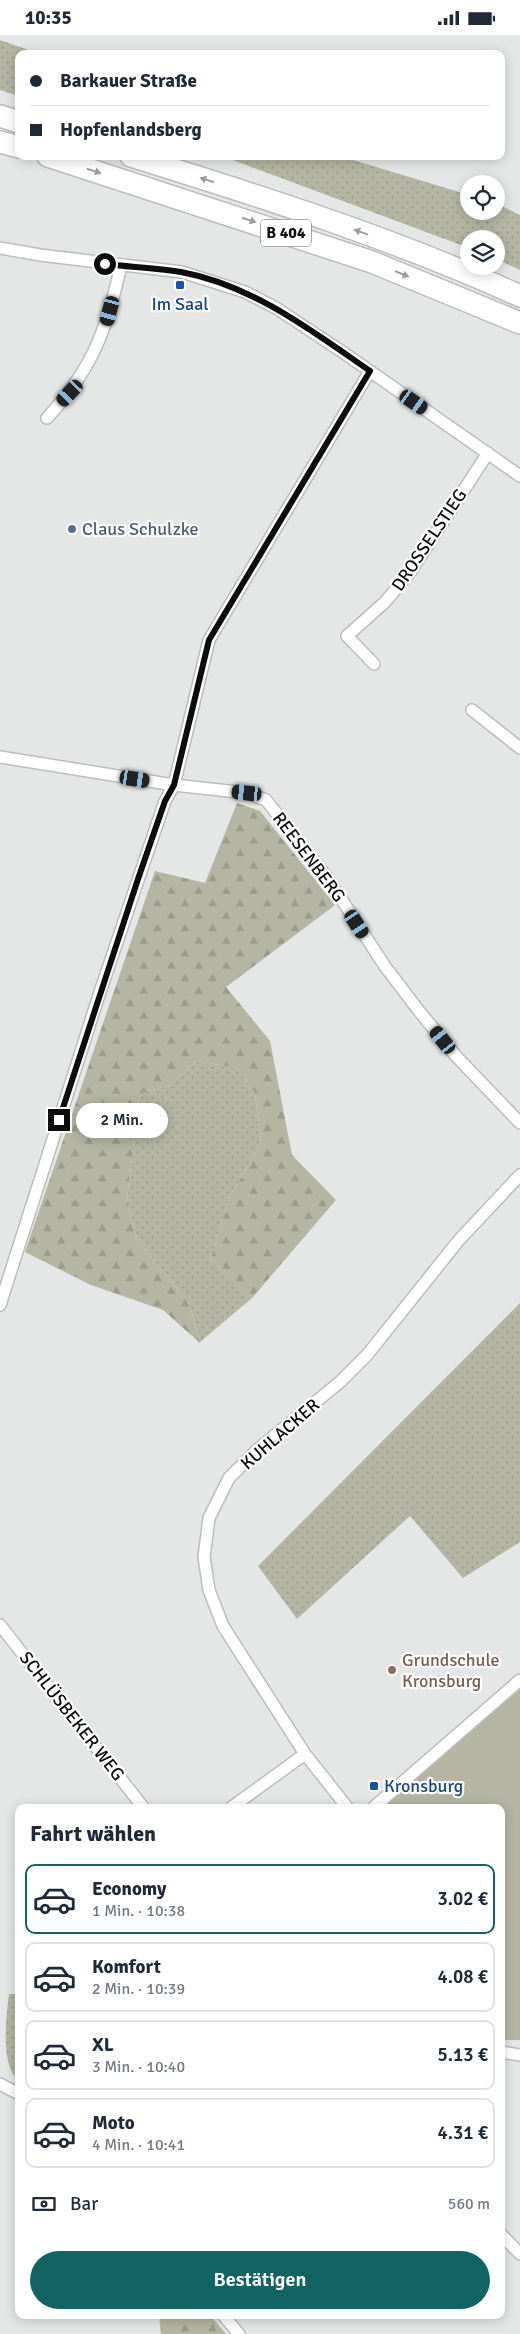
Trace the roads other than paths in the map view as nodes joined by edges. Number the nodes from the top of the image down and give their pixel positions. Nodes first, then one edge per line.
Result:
1 (0, 116) edge
2 (15, 121) edge
3 (0, 142) edge
4 (15, 146) edge
5 (60, 160) edge
6 (143, 160) edge
7 (0, 248) edge
8 (121, 266) junction
9 (520, 296) edge
10 (520, 323) edge
11 (370, 371) junction
12 (48, 418) dead end
13 (488, 453) junction
14 (520, 476) edge
15 (374, 664) dead end
16 (472, 710) dead end
17 (520, 748) edge
18 (0, 757) edge
19 (174, 785) junction
20 (520, 1123) edge
21 (520, 1175) edge
22 (0, 1305) edge
23 (0, 1625) edge
24 (520, 1680) edge
25 (305, 1754) junction
26 (141, 1804) edge
27 (236, 1804) edge
28 (345, 1804) edge
29 (378, 1804) edge
30 (505, 2053) edge
31 (520, 2055) edge
32 (0, 2084) edge
33 (15, 2092) edge
34 (505, 2238) edge
35 (520, 2254) edge
36 (226, 2319) edge
37 (239, 2334) edge

1 - 2 highway
3 - 4 highway
5 -> 10 highway, B 404
9 -> 6 highway, B 404
7 - 8 street
8 - 11 street
8 - 12 street
11 - 13 street
11 - 19 street
13 - 14 street
13 - 15 street, DROSSELSTIEG
16 - 17 street
18 - 19 street, REESENBERG
19 - 20 street, REESENBERG
19 - 22 street
21 - 25 street, KUHLACKER
23 - 26 street, SCHLÜSBEKER WEG
24 - 29 street
25 - 27 street
25 - 28 street, KUHLACKER
30 - 31 street
32 - 33 street
34 - 35 street
36 - 37 street

